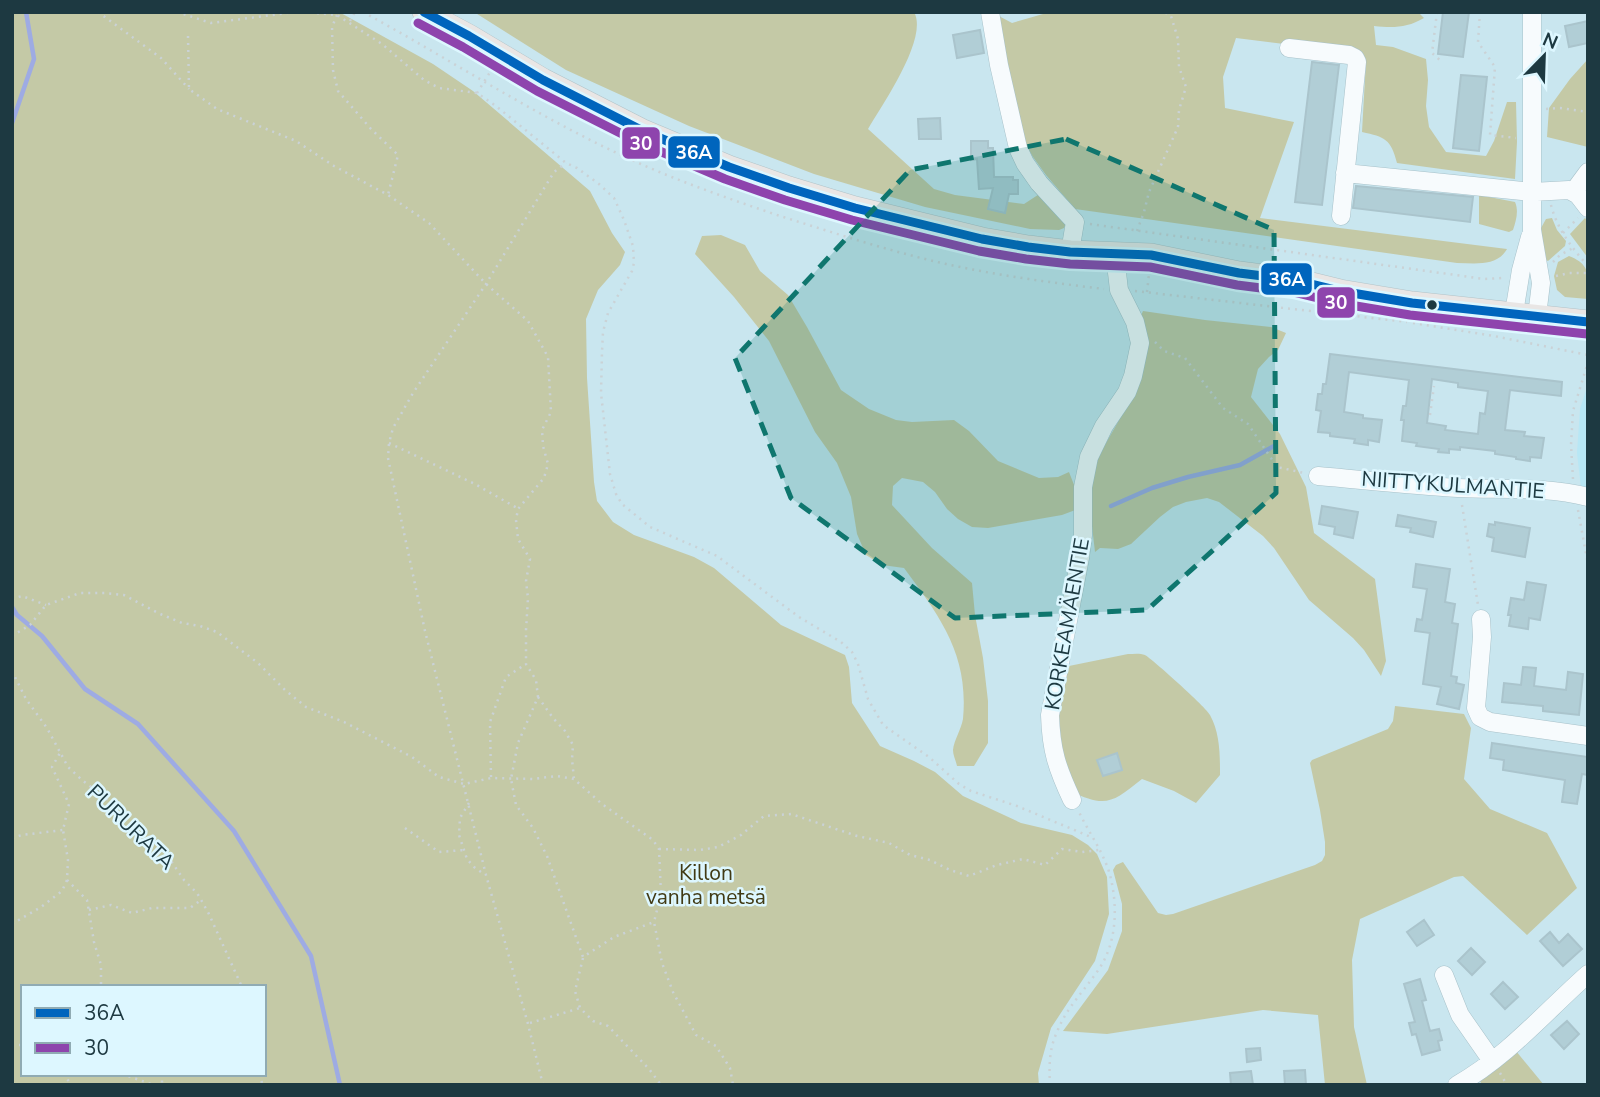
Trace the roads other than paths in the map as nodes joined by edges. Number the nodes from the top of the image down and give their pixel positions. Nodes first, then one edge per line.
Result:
1 (424, 12) edge
2 (437, 12) edge
3 (990, 12) edge
4 (1532, 12) edge
5 (468, 36) junction
6 (1289, 48) dead end
7 (1588, 172) edge
8 (1345, 173) junction
9 (1574, 191) junction
10 (1540, 192) junction
11 (1588, 208) edge
12 (1341, 216) dead end
13 (1532, 230) junction
14 (1070, 252) junction
15 (1117, 258) junction
16 (1542, 295) junction
17 (1516, 297) junction
18 (1588, 309) edge
19 (1588, 323) edge
20 (1318, 476) road end
21 (1581, 495) edge
22 (1480, 619) road end
23 (1588, 736) edge
24 (1072, 800) road end
25 (1588, 974) edge
26 (1444, 975) dead end
27 (1492, 1061) junction
28 (1457, 1085) edge

1 - 5 main road
2 - 5 main road
3 - 14 street
4 - 10 street
5 - 14 main road
6 - 8 street
7 - 9 street
8 - 10 street
8 - 12 street
9 - 10 street
9 - 11 street
10 - 13 street
13 - 16 street
13 - 17 street
14 - 15 main road
15 - 17 main road
15 - 24 street, KORKEAMÄENTIE
16 - 17 main road
16 - 18 main road
16 - 19 main road
20 - 21 street, NIITTYKULMANTIE
22 - 23 street
25 - 27 street
26 - 27 street
27 - 28 street

